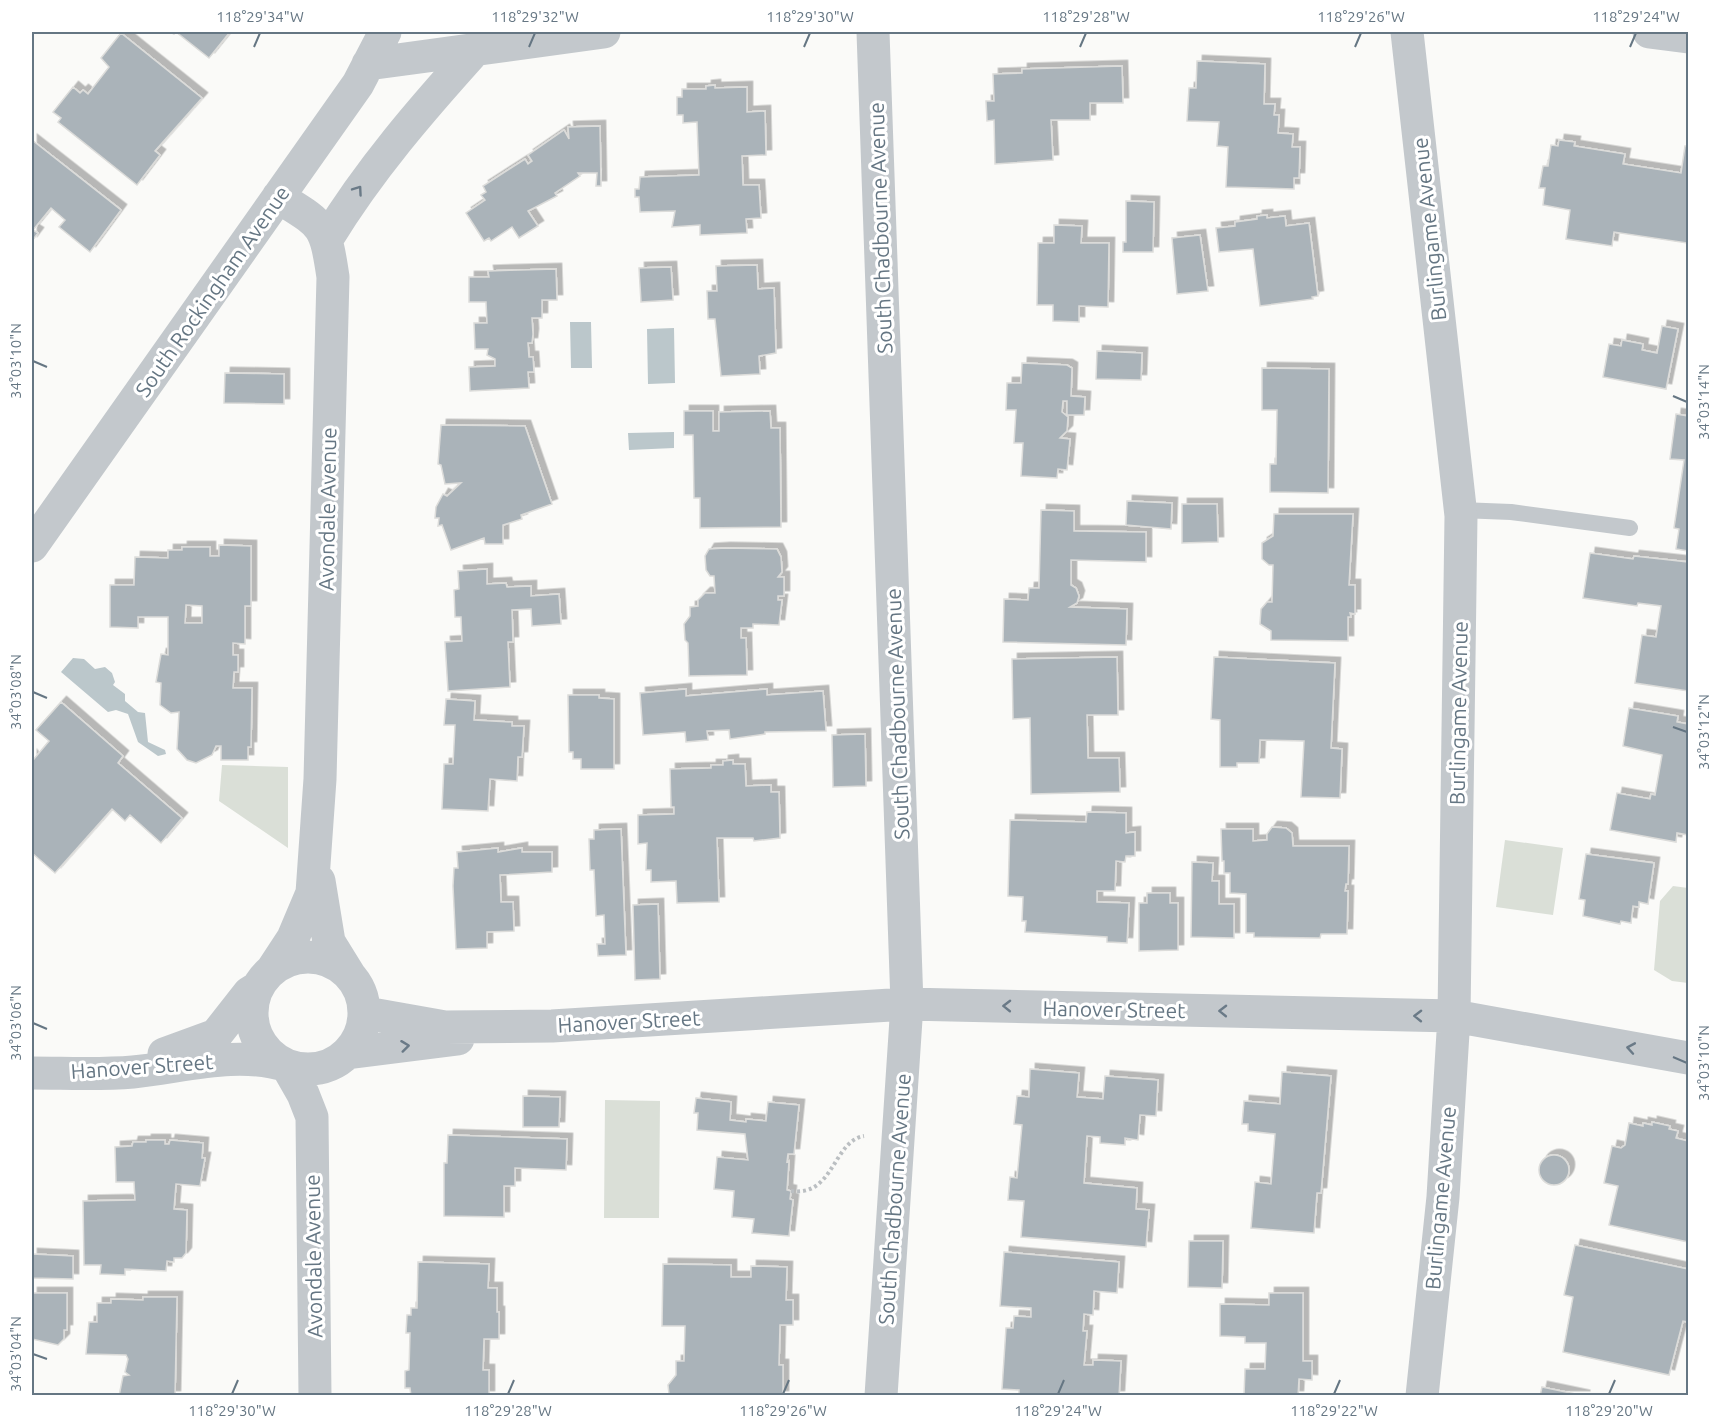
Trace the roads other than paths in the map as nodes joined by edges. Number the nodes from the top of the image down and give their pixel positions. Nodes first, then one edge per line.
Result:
1 (385, 32) edge
2 (604, 32) edge
3 (873, 32) edge
4 (1407, 32) edge
5 (1649, 32) edge
6 (1689, 37) edge
7 (476, 49) junction
8 (368, 64) junction
9 (278, 197) junction
10 (327, 239) junction
11 (1460, 510) junction
12 (1630, 528) dead end
13 (32, 546) edge
14 (316, 846) junction
15 (351, 977) junction
16 (264, 979) junction
17 (907, 1004) junction
18 (366, 1013) junction
19 (1454, 1016) junction
20 (537, 1026) junction
21 (344, 1057) junction
22 (1689, 1058) edge
23 (287, 1066) junction
24 (32, 1067) edge
25 (32, 1073) edge
26 (312, 1117) junction
27 (315, 1395) edge
28 (881, 1395) edge
29 (1422, 1395) edge

1 - 8 street, South Rockingham Avenue
2 - 7 street
3 - 17 street, South Chadbourne Avenue
4 - 11 street, Burlingame Avenue
5 - 6 street
7 - 8 street
10 -> 7 street
8 - 9 street, South Rockingham Avenue
9 - 10 street
9 - 13 street, South Rockingham Avenue
10 - 14 street, Avondale Avenue
11 - 12 lane
11 - 19 street, Burlingame Avenue
14 - 15 street, Avondale Avenue
14 - 16 street, Avondale Avenue
15 - 16 street, Hanover Street
15 - 18 street
16 - 23 street
16 - 24 street, Hanover Street
19 -> 17 street, Hanover Street
17 - 20 street, Hanover Street
17 - 28 street, South Chadbourne Avenue
18 - 20 street, Hanover Street
18 - 21 street
22 -> 19 street, Hanover Street
19 - 29 street, Burlingame Avenue
21 -> 20 street, Hanover Street
21 - 23 street, Hanover Street
21 - 26 street, Avondale Avenue
23 - 25 street, Hanover Street
23 - 26 street, Avondale Avenue
26 - 27 street, Avondale Avenue

